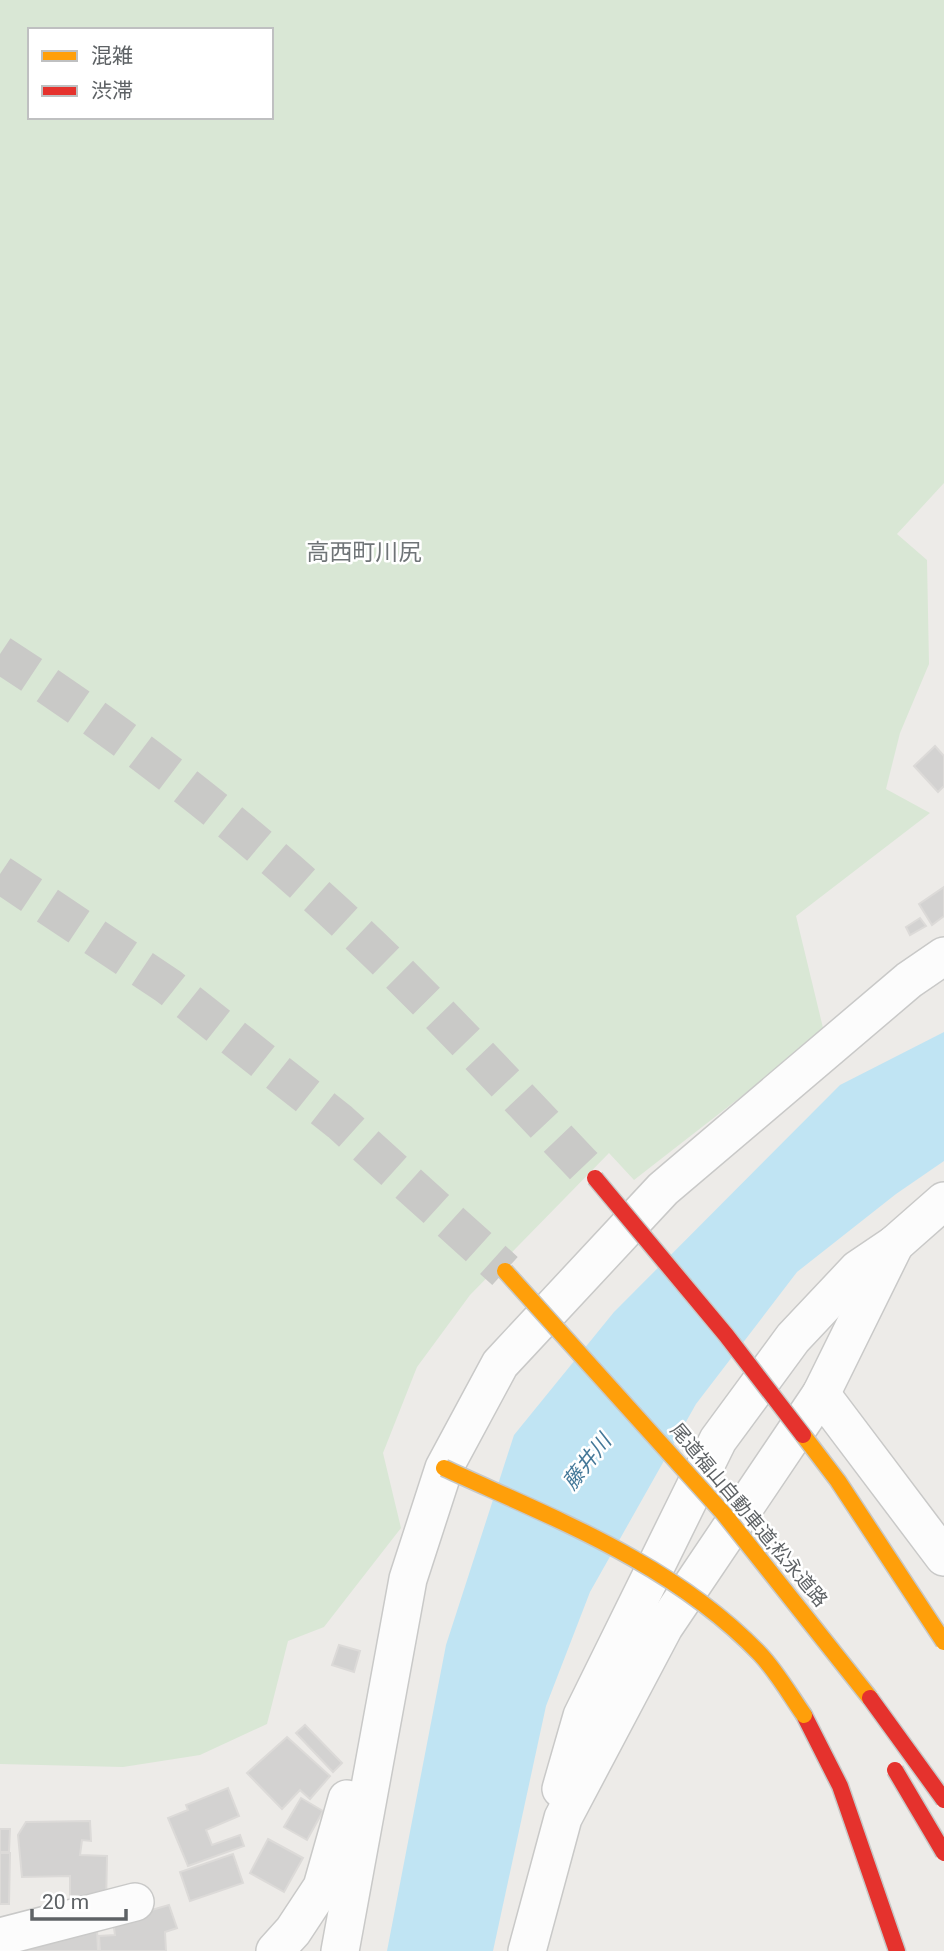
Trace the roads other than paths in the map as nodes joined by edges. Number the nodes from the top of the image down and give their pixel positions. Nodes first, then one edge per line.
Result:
1 (944, 956) edge
2 (595, 1178) tunnel mouth
3 (944, 1201) edge
4 (895, 1244) junction
5 (505, 1272) tunnel mouth
6 (611, 1385) junction
7 (821, 1394) junction
8 (444, 1468) junction
9 (944, 1557) edge
10 (408, 1579) junction
11 (944, 1642) edge
12 (847, 1696) dead end
13 (885, 1753) dead end
14 (944, 1800) edge
15 (564, 1818) junction
16 (944, 1853) edge
17 (135, 1902) dead end
18 (0, 1937) edge
19 (275, 1951) edge
20 (340, 1951) edge
21 (527, 1951) edge
22 (897, 1951) edge

1 - 8 street
2 - 11 main road, bridge
3 - 4 street
4 - 7 street
4 - 15 street
5 - 6 main road, 尾道福山自動車道;松永道路, bridge
6 - 12 main road, bridge
6 - 14 main road, 尾道福山自動車道;松永道路, bridge
7 - 9 street
7 - 15 street
8 - 10 street
8 - 22 main road, bridge
10 - 19 street
10 - 20 street
13 - 16 main road, bridge
15 - 21 street
17 - 18 street

